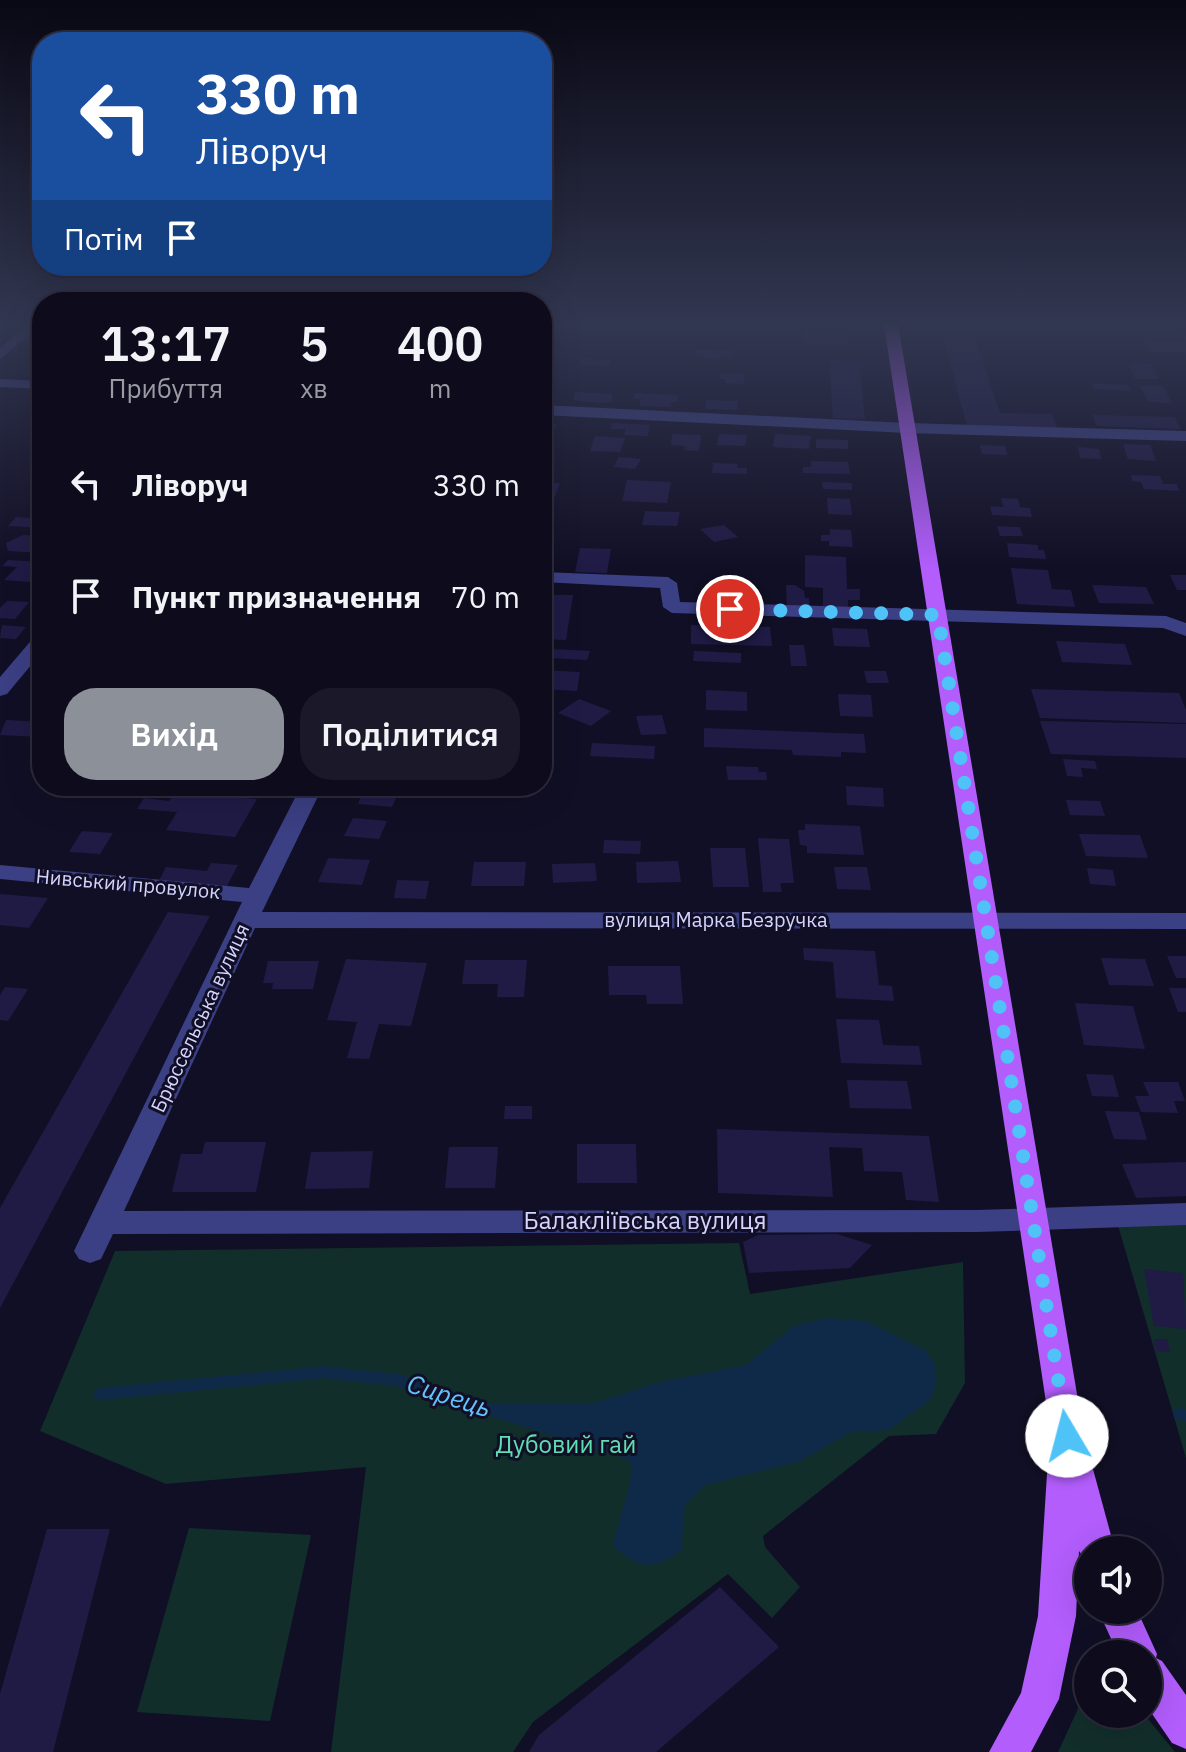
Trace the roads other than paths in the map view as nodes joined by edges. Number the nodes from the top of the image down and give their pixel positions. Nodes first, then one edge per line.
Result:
1 (904, 406) edge
2 (552, 410) edge
3 (907, 428) junction
4 (1186, 436) edge
5 (552, 577) edge
6 (1186, 610) edge
7 (938, 615) junction
8 (1166, 622) junction
9 (1186, 630) edge
10 (32, 652) edge
11 (0, 690) edge
12 (307, 796) edge
13 (0, 872) edge
14 (251, 908) junction
15 (987, 921) junction
16 (1186, 921) edge
17 (1186, 1214) edge
18 (1033, 1219) junction
19 (103, 1223) junction
20 (90, 1251) dead end
21 (1067, 1436) junction
22 (1093, 1536) edge
23 (1162, 1694) edge
24 (1186, 1729) edge
25 (1009, 1752) edge

1 - 3 main road
2 - 3 street
3 - 4 street
3 - 7 main road
5 - 7 street
6 - 8 street
7 - 8 street
7 - 15 main road
8 - 9 street
10 - 11 street
12 - 14 street, Брюссельська вулиця
13 - 14 street, Нивський провулок
14 - 15 street, вулиця Марка Безручка
14 - 19 street, Брюссельська вулиця
15 - 16 street, вулиця Марка Безручка
15 - 18 main road
17 - 18 street, Балакліївська вулиця
18 - 19 street, Балакліївська вулиця
18 - 21 main road
19 - 20 street, Брюссельська вулиця
21 - 22 main road
21 - 25 main road
23 - 24 main road

